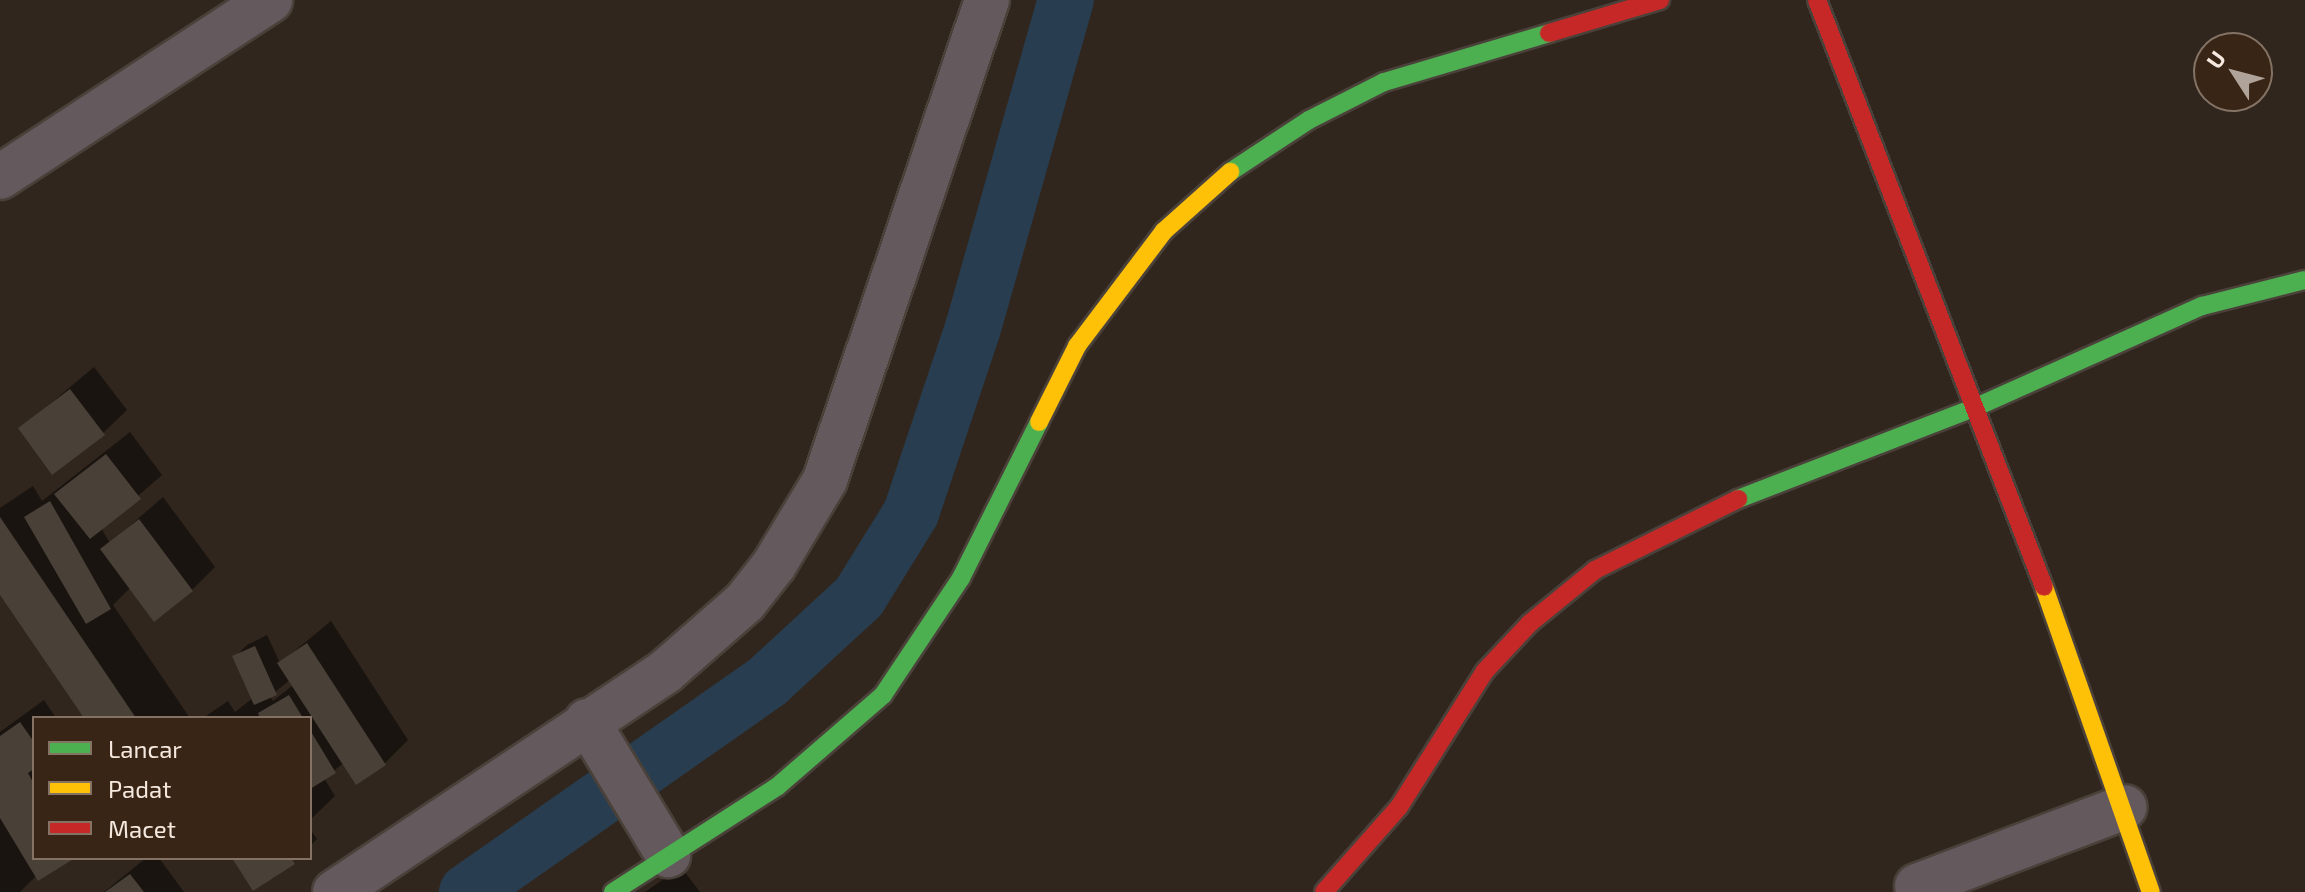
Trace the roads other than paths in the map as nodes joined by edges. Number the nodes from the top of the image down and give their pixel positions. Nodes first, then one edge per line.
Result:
1 (270, 0) edge
2 (987, 0) edge
3 (1660, 0) edge
4 (1817, 0) edge
5 (0, 177) edge
6 (2305, 280) edge
7 (1976, 407) junction
8 (591, 730) junction
9 (2125, 807) junction
10 (658, 841) junction
11 (1917, 886) dead end
12 (335, 892) edge
13 (613, 892) edge
14 (1324, 892) edge
15 (2151, 892) edge

1 - 5 street
2 - 8 street
3 - 10 street
4 - 7 street
6 - 7 street
7 - 9 street
7 - 14 street
8 - 10 street
8 - 12 street
9 - 11 street
9 - 15 street
10 - 13 street

